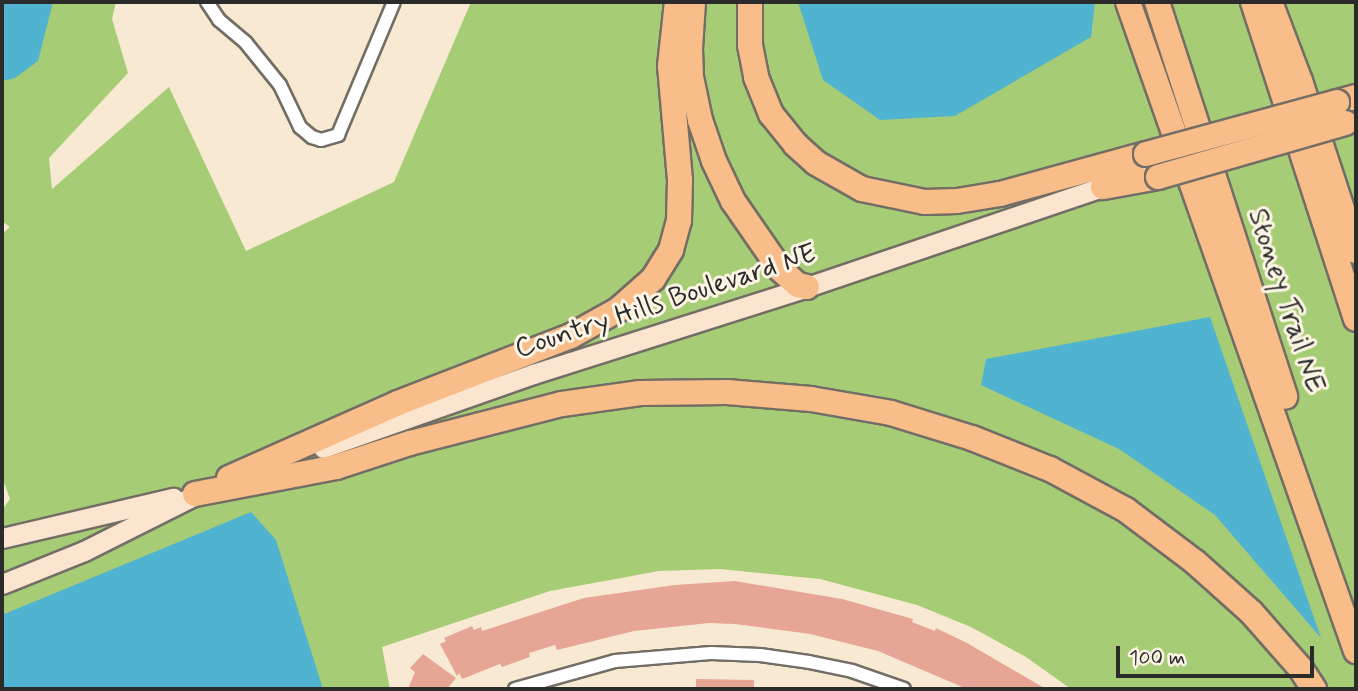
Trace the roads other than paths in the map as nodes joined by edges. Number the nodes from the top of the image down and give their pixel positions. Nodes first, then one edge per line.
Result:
1 (207, 2) edge
2 (394, 2) edge
3 (677, 2) edge
4 (693, 2) edge
5 (750, 2) edge
6 (1128, 2) edge
7 (1157, 2) edge
8 (1253, 2) edge
9 (1270, 2) edge
10 (1349, 111) edge
11 (1153, 167) junction
12 (1103, 187) joint
13 (1356, 251) edge
14 (807, 287) junction
15 (1356, 319) edge
16 (195, 494) junction
17 (2, 538) edge
18 (2, 584) edge
19 (1356, 618) edge
20 (1356, 651) edge
21 (515, 689) edge
22 (904, 689) edge
23 (1314, 689) edge

1 - 2 street
3 - 16 highway
4 - 14 highway
5 - 11 highway
6 - 20 highway
7 - 19 highway, Stoney Trail NE
8 - 15 highway
9 - 13 highway
10 - 11 highway, bridge
11 - 12 highway
12 - 14 main road, Country Hills Boulevard NE
14 - 16 main road, Country Hills Boulevard NE
16 - 17 main road, Country Hills Boulevard NE
16 - 18 main road, Country Hills Boulevard NE
16 - 23 highway
21 - 22 street

